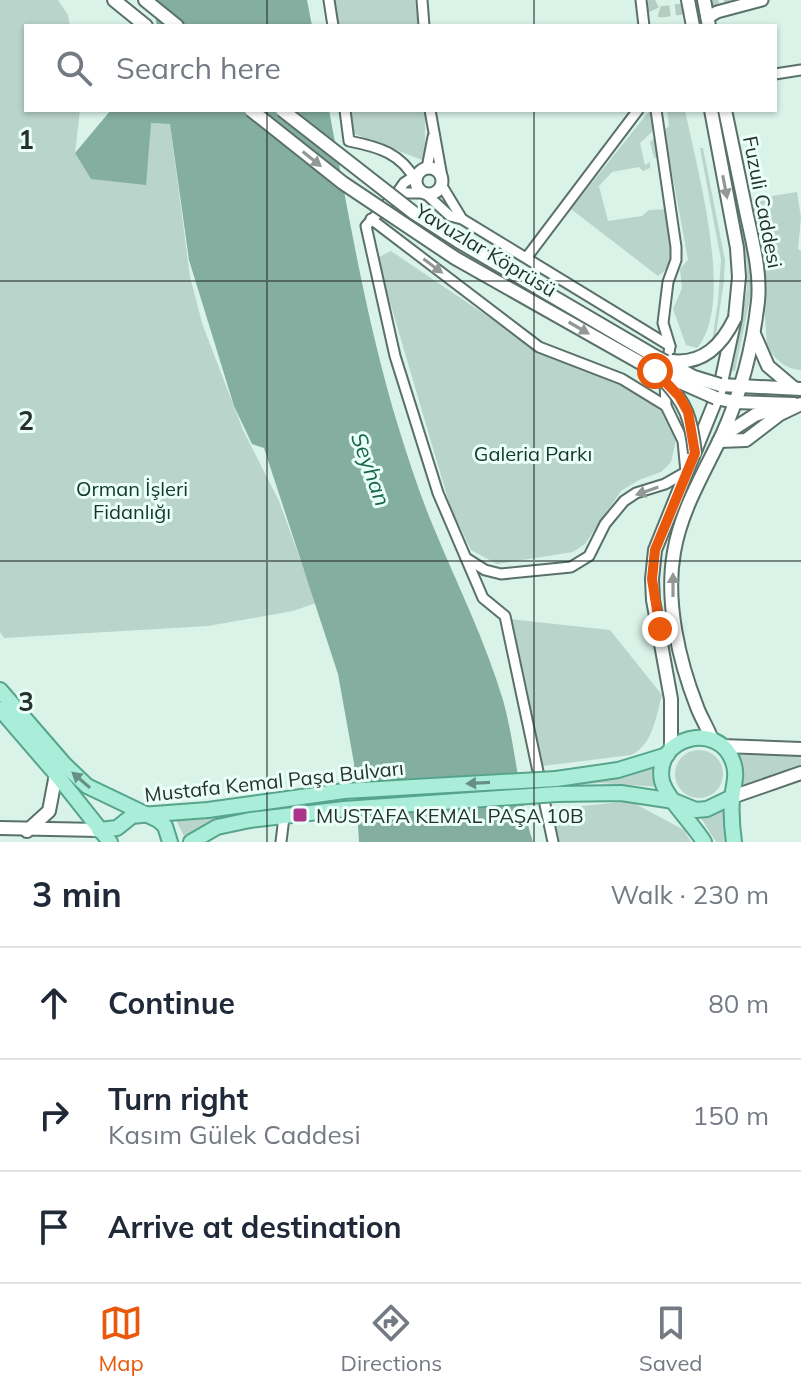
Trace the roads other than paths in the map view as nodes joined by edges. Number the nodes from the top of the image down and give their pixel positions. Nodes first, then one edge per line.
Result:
1 (114, 0) edge
2 (145, 0) edge
3 (329, 0) edge
4 (422, 0) edge
5 (641, 0) edge
6 (688, 0) edge
7 (704, 0) edge
8 (762, 0) edge
9 (708, 22) edge
10 (144, 24) edge
11 (175, 24) edge
12 (333, 24) edge
13 (424, 24) edge
14 (644, 24) edge
15 (693, 24) edge
16 (801, 70) edge
17 (777, 74) edge
18 (254, 112) edge
19 (285, 112) edge
20 (345, 112) edge
21 (430, 112) edge
22 (636, 112) edge
23 (656, 112) edge
24 (711, 112) edge
25 (725, 112) edge
26 (433, 133) junction
27 (419, 174) junction
28 (442, 181) junction
29 (397, 193) junction
30 (424, 194) junction
31 (371, 219) junction
32 (462, 219) junction
33 (527, 257) junction
34 (735, 318) junction
35 (753, 333) junction
36 (670, 346) junction
37 (658, 365) junction
38 (799, 389) edge
39 (719, 391) junction
40 (737, 395) junction
41 (787, 404) junction
42 (801, 404) edge
43 (666, 406) junction
44 (720, 439) junction
45 (695, 453) junction
46 (686, 472) junction
47 (464, 557) junction
48 (0, 690) edge
49 (0, 709) edge
50 (717, 743) junction
51 (801, 749) edge
52 (669, 752) junction
53 (801, 773) edge
54 (56, 774) junction
55 (556, 786) junction
56 (732, 797) junction
57 (674, 801) junction
58 (150, 816) junction
59 (284, 817) junction
60 (0, 828) edge
61 (99, 830) junction
62 (27, 831) junction
63 (113, 837) edge
64 (170, 842) edge
65 (191, 842) edge
66 (281, 842) edge
67 (553, 842) edge
68 (704, 842) edge
69 (734, 842) edge

1 - 10 main road
2 - 11 main road
3 - 12 street
4 - 13 street
5 - 14 street
6 - 15 main road
7 - 9 main road
8 - 9 street
16 - 17 street
18 -> 37 main road, Yavuzlar Köprüsü, bridge
19 - 37 main road, Yavuzlar Köprüsü, bridge
20 - 27 street
21 - 26 street
22 - 33 street
23 - 36 street
24 -> 34 main road, Fuzuli Caddesi
25 - 35 main road, Fuzuli Caddesi
26 - 27 street
26 - 28 street
27 - 28 street
27 - 29 street
27 - 30 street
28 - 30 street
28 - 32 street
29 - 30 street
29 - 31 street
30 - 32 street
31 -> 43 street
31 - 47 street
32 - 33 street
33 - 36 street
34 - 37 main road, bridge
34 - 39 main road, Fuzuli Caddesi
35 - 38 main road
35 - 40 main road, Fuzuli Caddesi
36 - 43 street
37 - 39 main road, Yavuzlar Köprüsü, bridge
37 - 45 main road, bridge
38 - 40 main road
39 - 40 main road, Yavuzlar Köprüsü
39 - 45 main road, Fuzuli Caddesi
40 - 41 main road
40 - 44 main road, Fuzuli Caddesi
41 - 42 main road
41 - 44 main road
42 - 44 main road
43 - 46 street
50 -> 44 main road, Fuzuli Caddesi
45 - 46 main road, Fuzuli Caddesi
46 -> 47 street
46 - 52 main road, Fuzuli Caddesi
47 - 67 street
58 -> 48 main road
49 - 54 main road
50 - 51 main road
50 - 52 main road
50 - 56 main road
52 - 55 main road
52 - 57 main road
53 - 56 main road
54 - 61 main road
54 - 62 main road
55 - 57 main road
55 -> 58 main road, Mustafa Kemal Paşa Bulvarı, bridge
55 - 59 main road, Mustafa Kemal Paşa Bulvarı, bridge
56 - 57 main road
56 - 69 main road
57 - 68 main road
58 - 63 main road, Mustafa Kemal Paşa Bulvarı
58 - 64 main road
59 - 65 main road, Mustafa Kemal Paşa Bulvarı
59 - 66 street
60 - 62 main road, Mustafa Kemal Paşa Bulvarı
61 - 62 main road, Mustafa Kemal Paşa Bulvarı
61 - 63 main road, Mustafa Kemal Paşa Bulvarı

